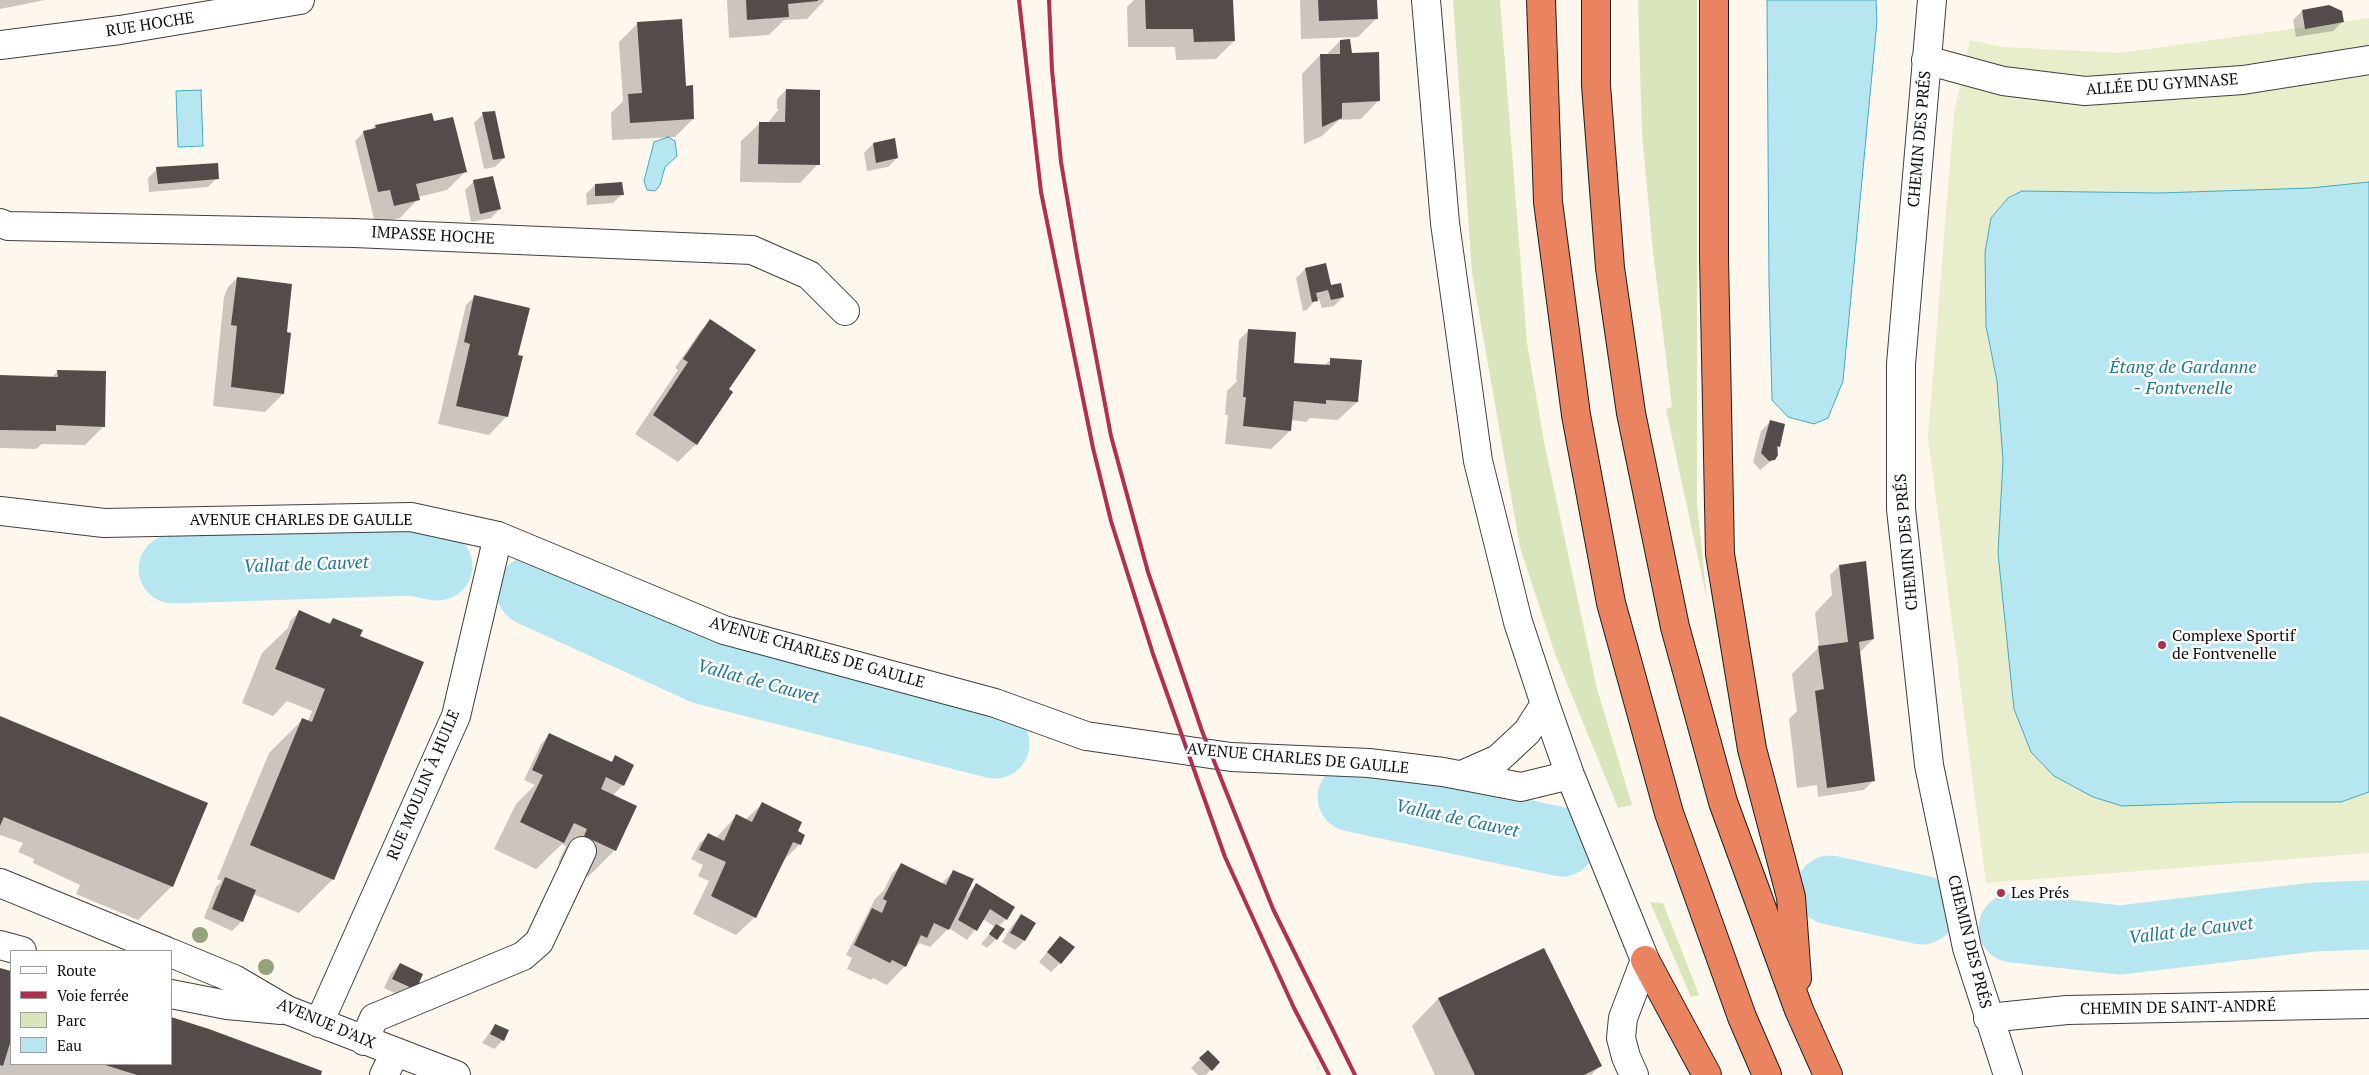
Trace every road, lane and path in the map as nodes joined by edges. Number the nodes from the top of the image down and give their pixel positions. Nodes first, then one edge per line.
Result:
1 (300, 0) edge
2 (1426, 0) edge
3 (1541, 0) edge
4 (1596, 0) edge
5 (1714, 0) edge
6 (1932, 0) edge
7 (0, 45) edge
8 (1926, 60) junction
9 (2369, 60) edge
10 (0, 223) edge
11 (845, 312) dead end
12 (0, 511) edge
13 (495, 548) junction
14 (1545, 704) junction
15 (1464, 774) junction
16 (1570, 775) junction
17 (582, 851) dead end
18 (0, 883) edge
19 (0, 945) edge
20 (18, 950) edge
21 (164, 950) edge
22 (172, 953) edge
23 (1645, 960) junction
24 (172, 994) edge
25 (2369, 1004) edge
26 (287, 1010) junction
27 (1800, 1010) junction
28 (1988, 1018) junction
29 (319, 1023) junction
30 (364, 1041) junction
31 (390, 1064) edge
32 (456, 1075) edge
33 (1634, 1075) edge
34 (1707, 1075) edge
35 (1768, 1075) edge
36 (1828, 1075) edge
37 (2008, 1075) edge

1 - 7 street, RUE HOCHE
2 - 14 street
3 - 35 highway
4 - 27 highway
5 - 27 highway
6 - 8 street, CHEMIN DES PRÉS
8 - 9 street, ALLÉE DU GYMNASE
8 - 28 street, CHEMIN DES PRÉS
10 - 11 street, IMPASSE HOCHE
12 - 13 street, AVENUE CHARLES DE GAULLE
13 - 15 street, AVENUE CHARLES DE GAULLE
13 - 29 street, RUE MOULIN À HUILE
14 - 15 street
14 - 16 street
15 - 16 street, AVENUE CHARLES DE GAULLE
16 - 23 street
17 - 30 street
18 - 21 street
19 - 20 street
22 - 26 street, AVENUE D'AIX
23 - 33 street
23 - 34 highway
24 - 26 street
25 - 28 street, CHEMIN DE SAINT-ANDRÉ
26 - 29 street, AVENUE D'AIX
27 - 36 highway
28 - 37 street, CHEMIN DES PRÉS
29 - 30 street, AVENUE D'AIX
30 - 31 street, AVENUE D'AIX
31 - 32 street, AVENUE D'AIX

